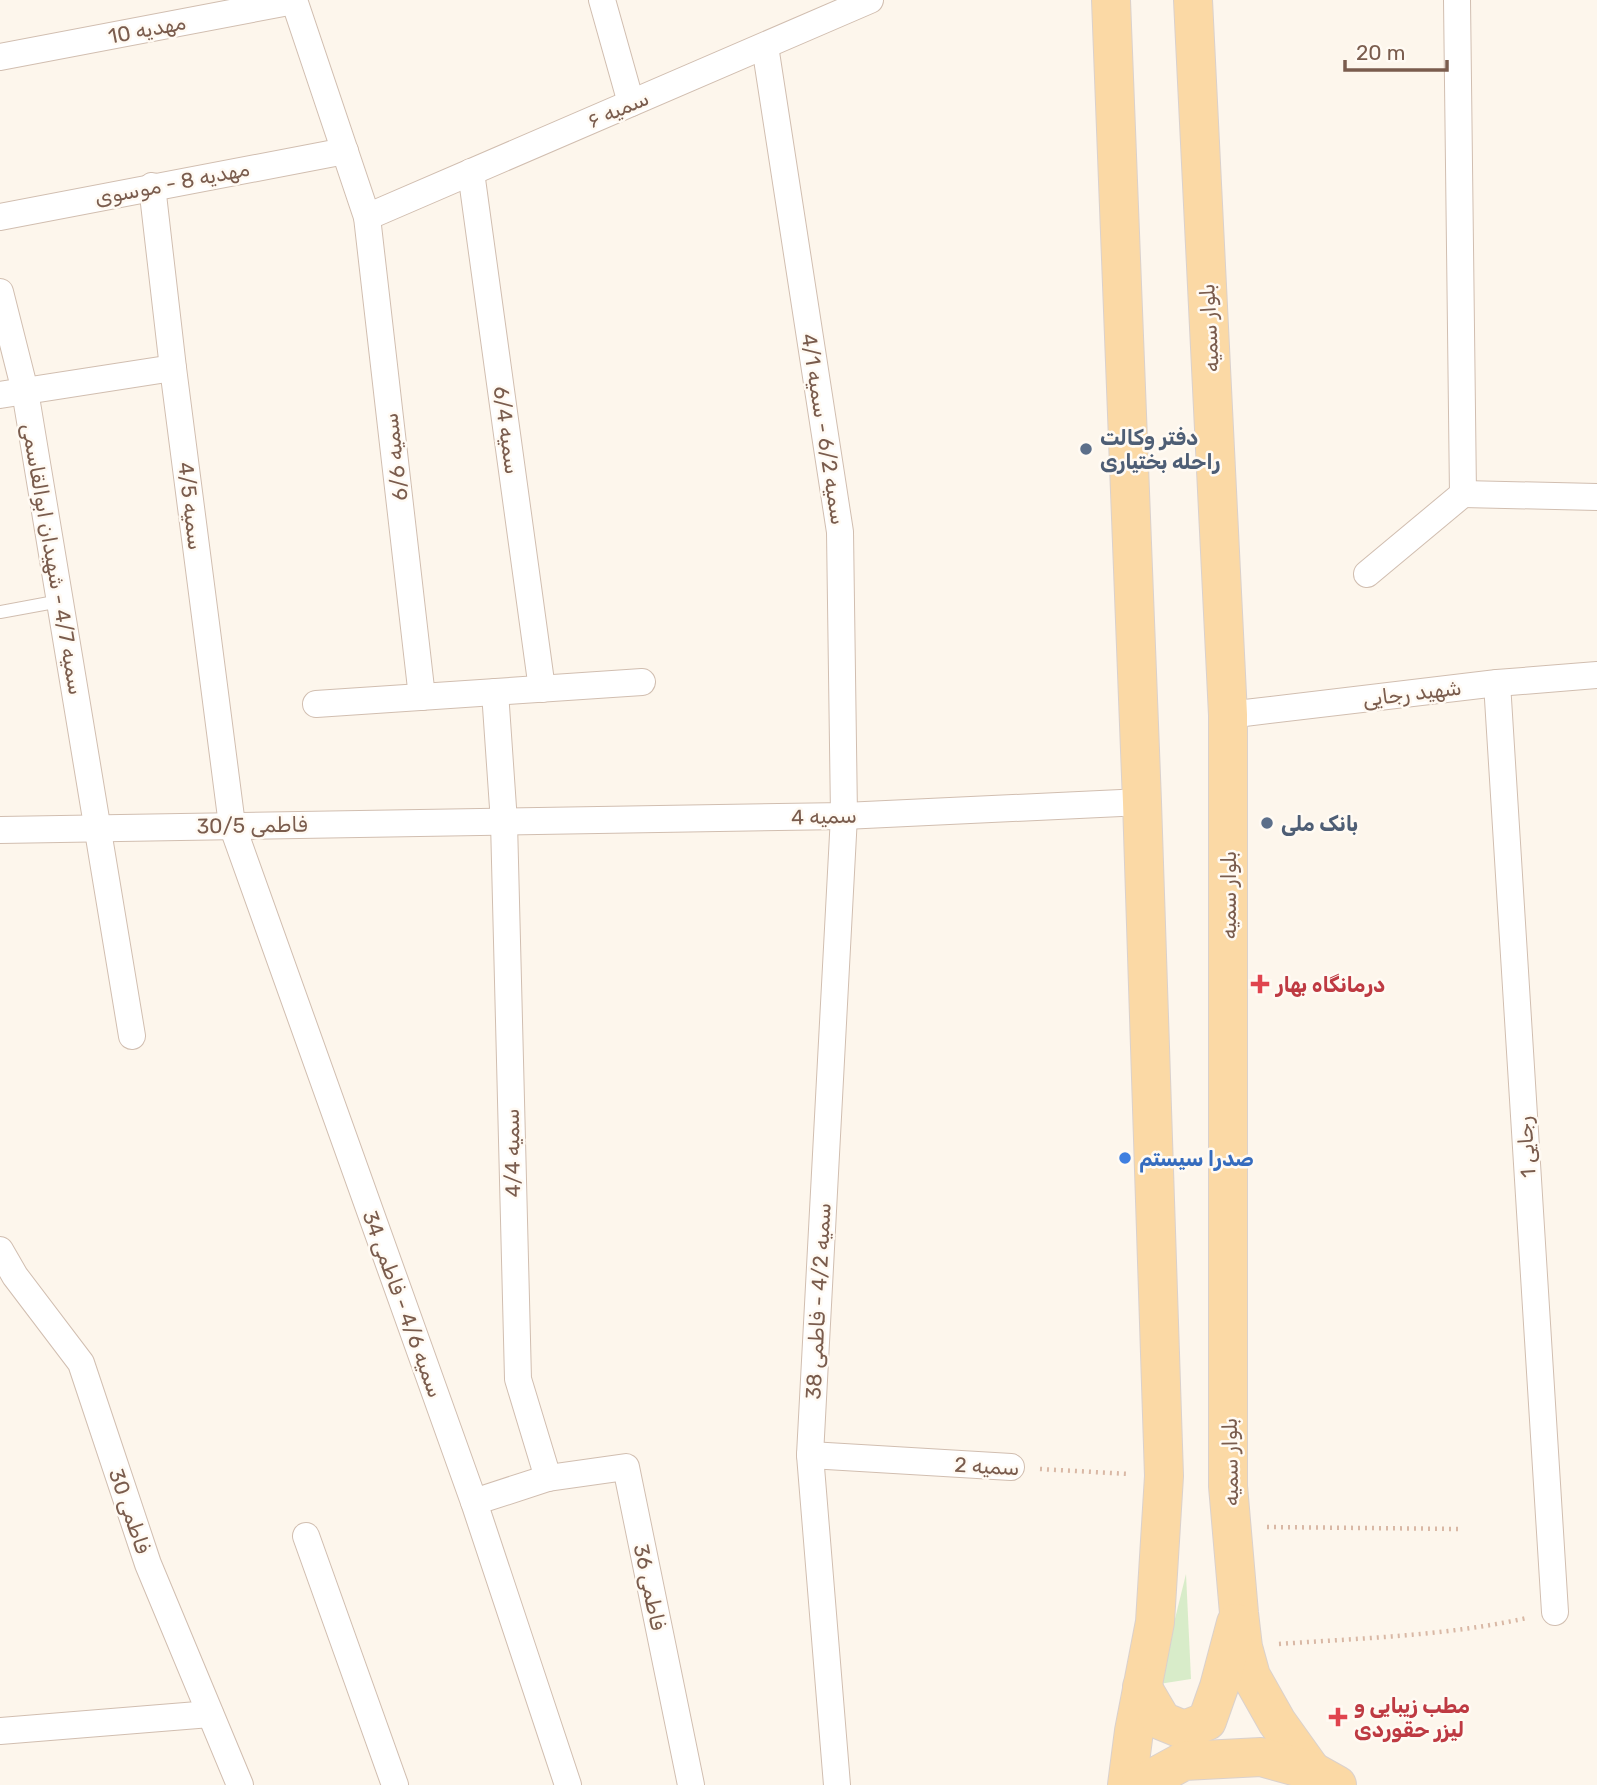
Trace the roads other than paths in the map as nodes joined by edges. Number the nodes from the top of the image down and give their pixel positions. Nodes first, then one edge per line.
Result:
1 (294, 0) edge
2 (603, 0) edge
3 (870, 0) edge
4 (1111, 0) edge
5 (1193, 0) edge
6 (1457, 0) edge
7 (765, 46) junction
8 (0, 57) edge
9 (631, 103) junction
10 (345, 150) junction
11 (471, 172) junction
12 (152, 186) junction
13 (0, 217) edge
14 (367, 217) junction
15 (0, 292) edge
16 (173, 368) junction
17 (12, 393) edge
18 (1463, 494) junction
19 (1597, 497) edge
20 (1367, 574) dead end
21 (60, 601) junction
22 (0, 612) edge
23 (1597, 675) edge
24 (642, 682) dead end
25 (1497, 683) junction
26 (542, 689) junction
27 (495, 692) junction
28 (422, 697) junction
29 (316, 704) dead end
30 (1228, 715) junction
31 (1142, 802) junction
32 (844, 816) junction
33 (504, 822) junction
34 (232, 825) junction
35 (98, 827) junction
36 (0, 830) edge
37 (132, 1036) dead end
38 (0, 1250) edge
39 (810, 1455) junction
40 (1011, 1467) road end
41 (548, 1478) junction
42 (474, 1502) junction
43 (306, 1536) dead end
44 (1555, 1612) road end
45 (1241, 1630) junction
46 (1142, 1687) junction
47 (211, 1714) junction
48 (0, 1731) edge
49 (1324, 1778) edge
50 (240, 1785) edge
51 (395, 1785) edge
52 (568, 1785) edge
53 (691, 1785) edge
54 (836, 1785) edge
55 (1128, 1785) edge
56 (1140, 1785) edge

1 - 8 street, مهدیه 10
1 - 10 street, سمیه 6/6
2 - 9 street
3 - 7 street, سمیه ۶
4 - 31 main road
5 - 30 main road, بلوار سمیه
6 - 18 street
7 - 9 street, سمیه ۶
7 - 32 street, سمیه 6/2 - سمیه 4/1
9 - 11 street, سمیه ۶
10 - 12 street, مهدیه 8 - موسوی
10 - 14 street, سمیه 6/6
11 - 14 street, سمیه ۶
11 - 26 street, سمیه 6/4
12 - 13 street, مهدیه 8 - موسوی
12 - 16 street, سمیه 4/5
14 - 28 street, سمیه 6/6
15 - 17 street, سمیه 4/7 - شهیدان ابوالقاسمی
16 - 17 street
16 - 34 street, سمیه 4/5
17 - 21 street, سمیه 4/7 - شهیدان ابوالقاسمی
18 - 19 street
18 - 20 street
21 - 22 lane
21 - 35 street, سمیه 4/7 - شهیدان ابوالقاسمی
23 - 25 street, شهید رجایی
24 - 26 street
25 - 30 street, شهید رجایی
25 - 44 street, رجایی 1
26 - 27 street
27 - 28 street
27 - 33 street, سمیه 4/4
28 - 29 street
30 - 45 main road, بلوار سمیه
31 - 32 street, سمیه 4
31 - 46 main road
32 - 33 street, سمیه 4
32 - 39 street, سمیه 4/2 - فاطمی 38
33 - 34 street, فاطمی 30/5
33 - 41 street, سمیه 4/4
34 - 35 street, فاطمی 30/5
34 - 42 street, سمیه 4/6 - فاطمی 34
35 - 36 street, فاطمی 30/5
35 - 37 street, سمیه 4/7 - شهیدان ابوالقاسمی
38 - 47 street, فاطمی 30
39 - 40 street, سمیه 2
39 - 54 street, سمیه 4/2 - فاطمی 38
41 - 42 street
41 - 53 street, فاطمی 36
42 - 52 street, سمیه 4/6 - فاطمی 34
43 - 51 street
45 - 46 main road
45 - 49 main road, بلوار سمیه
46 - 55 main road
47 - 48 street
47 - 50 street, فاطمی 30
49 - 56 main road

